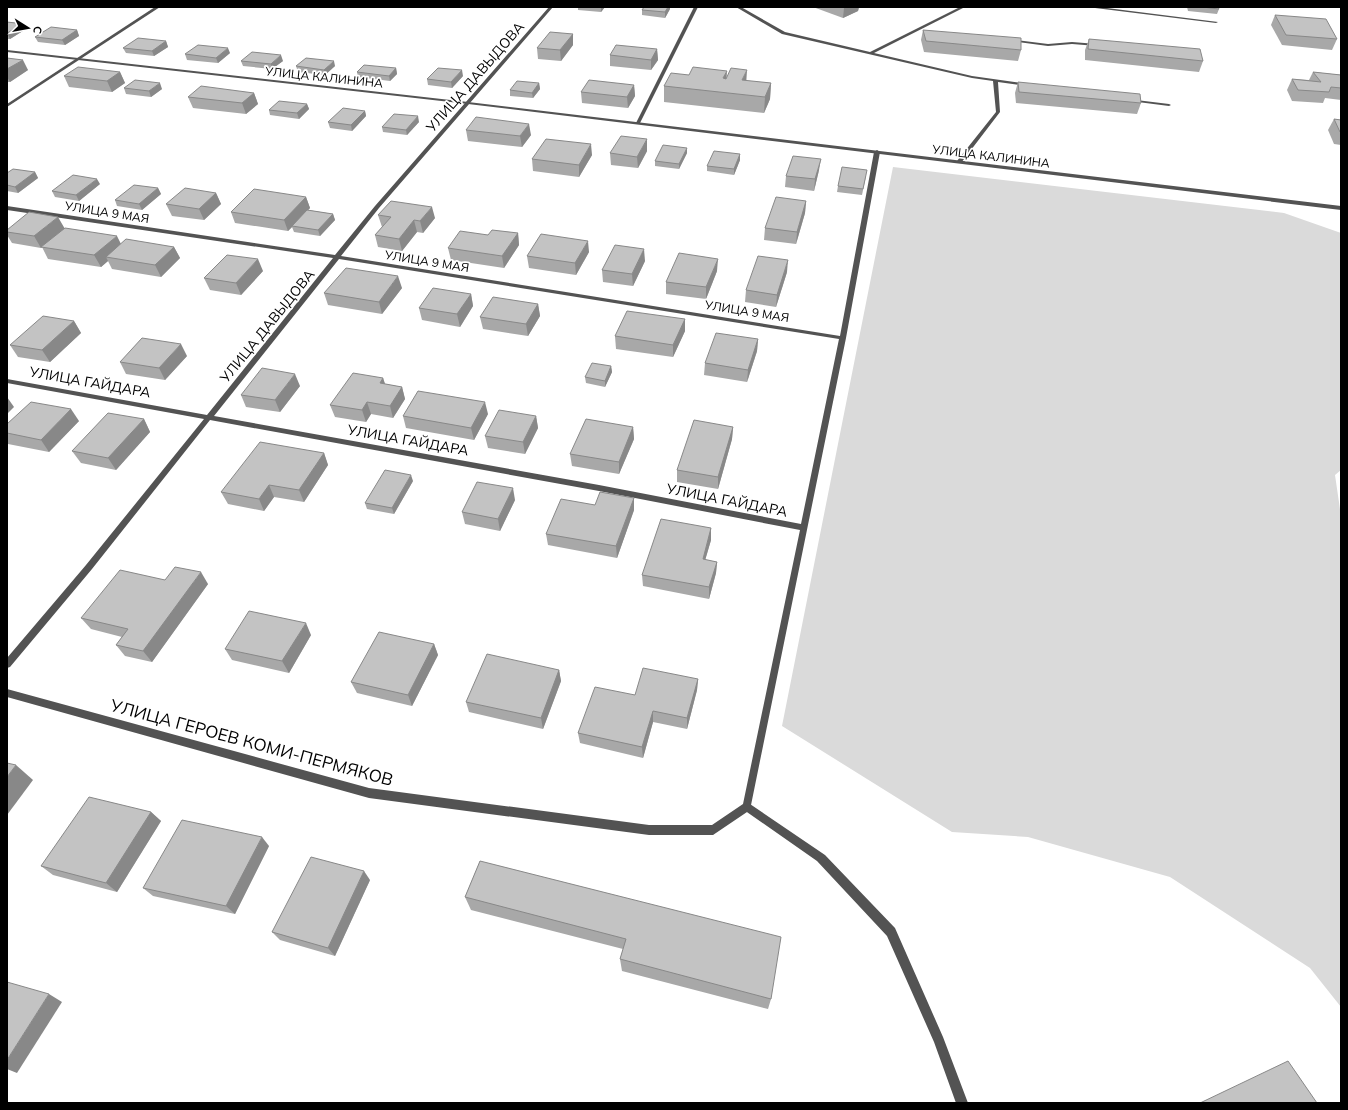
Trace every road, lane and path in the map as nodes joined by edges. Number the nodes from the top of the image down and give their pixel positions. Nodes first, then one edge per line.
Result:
1 (158, 7) edge
2 (551, 7) edge
3 (696, 7) edge
4 (738, 7) edge
5 (963, 7) edge
6 (1089, 7) edge
7 (1216, 22) dead end
8 (919, 30) junction
9 (927, 30) edge
10 (1002, 39) edge
11 (1103, 45) edge
12 (7, 51) edge
13 (872, 52) junction
14 (78, 59) junction
15 (995, 80) junction
16 (1035, 86) edge
17 (1121, 98) edge
18 (468, 103) junction
19 (1169, 105) dead end
20 (7, 106) edge
21 (638, 123) junction
22 (877, 152) junction
23 (959, 162) junction
24 (7, 208) edge
25 (1341, 208) edge
26 (337, 257) junction
27 (843, 338) junction
28 (7, 381) edge
29 (209, 417) junction
30 (804, 528) junction
31 (7, 664) edge
32 (7, 693) edge
33 (747, 807) junction
34 (962, 1103) edge

1 - 14 street
2 - 18 street, УЛИЦА ДАВЫДОВА
3 - 21 street
4 - 13 street
5 - 8 street
6 - 7 street
8 - 9 street
8 - 13 street
10 - 11 street
12 - 14 street, УЛИЦА КАЛИНИНА
13 - 15 street
14 - 18 street, УЛИЦА КАЛИНИНА
14 - 20 street
15 - 16 street
15 - 23 street
17 - 19 street
18 - 21 street, УЛИЦА КАЛИНИНА
18 - 26 street, УЛИЦА ДАВЫДОВА
21 - 22 street, УЛИЦА КАЛИНИНА
22 - 23 street, УЛИЦА КАЛИНИНА
22 - 27 street
23 - 25 street, УЛИЦА КАЛИНИНА
24 - 26 street, УЛИЦА 9 МАЯ
26 - 27 street, УЛИЦА 9 МАЯ
26 - 29 street, УЛИЦА ДАВЫДОВА
27 - 30 street
28 - 29 street, УЛИЦА ГАЙДАРА
29 - 30 street, УЛИЦА ГАЙДАРА
29 - 31 street, УЛИЦА ДАВЫДОВА
30 - 33 street
32 - 33 street, УЛИЦА ГЕРОЕВ КОМИ-ПЕРМЯКОВ
33 - 34 street

